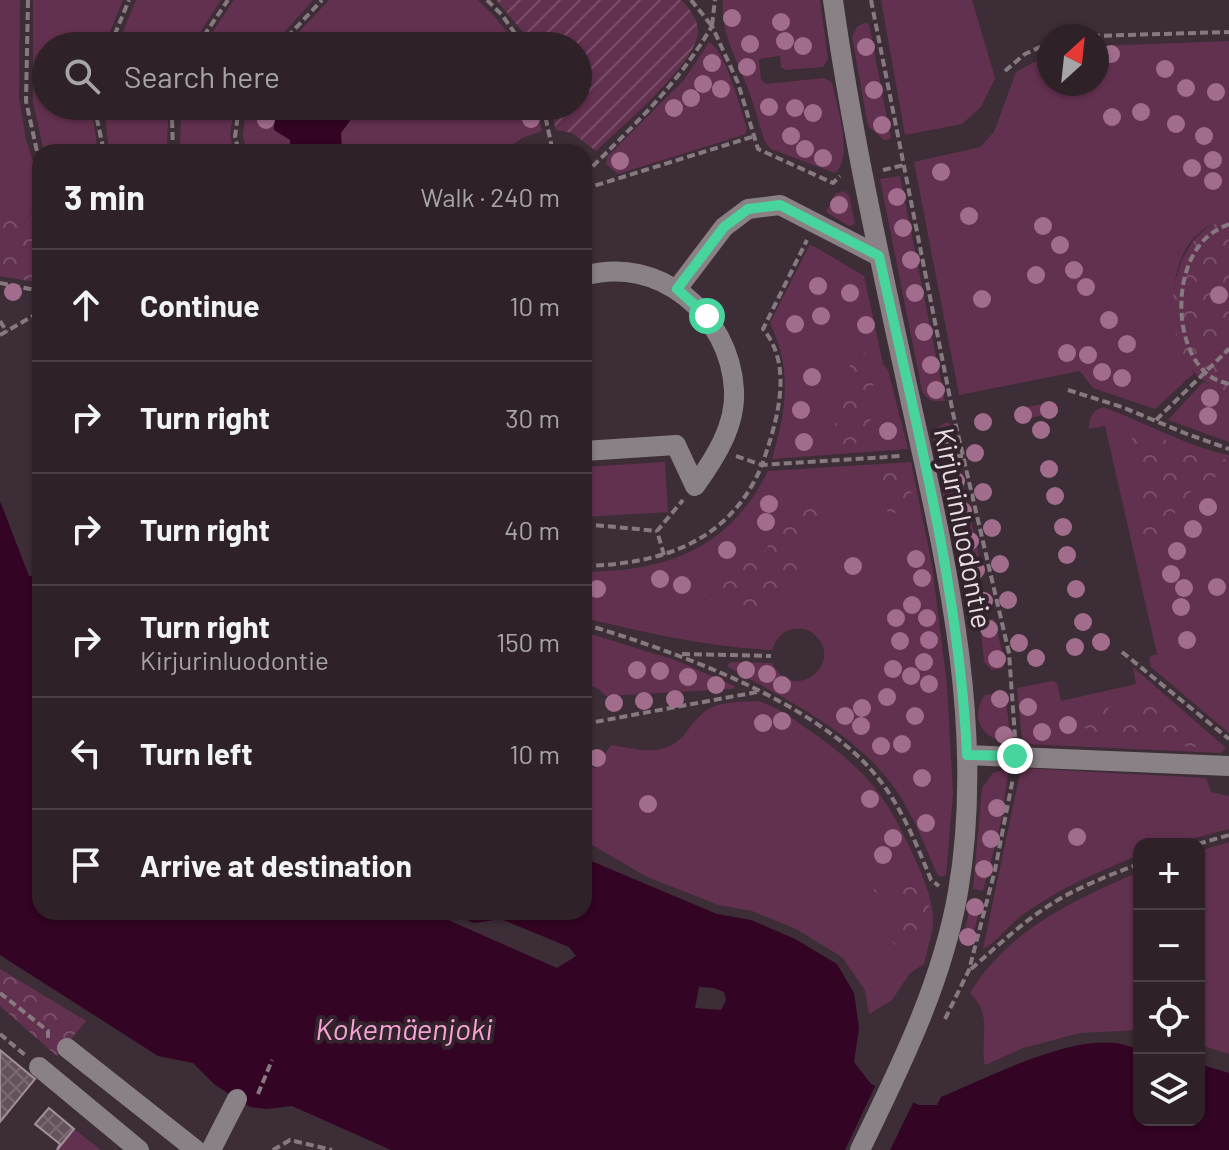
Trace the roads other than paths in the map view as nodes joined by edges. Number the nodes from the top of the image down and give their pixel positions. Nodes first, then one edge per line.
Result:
1 (833, 0) edge
2 (879, 256) junction
3 (592, 274) edge
4 (677, 289) junction
5 (592, 450) edge
6 (967, 755) junction
7 (1229, 766) edge
8 (67, 1048) dead end
9 (44, 1070) road end
10 (247, 1098) road end
11 (139, 1150) edge
12 (196, 1150) edge
13 (211, 1150) edge
14 (860, 1150) edge

1 - 2 street, Kirjurinluodontie
2 - 4 street
2 - 6 street, Kirjurinluodontie
3 - 4 street
4 - 5 street
6 - 7 street
6 - 14 street, Kirjurinluodontie
8 - 12 street
9 - 11 street
10 - 13 street

